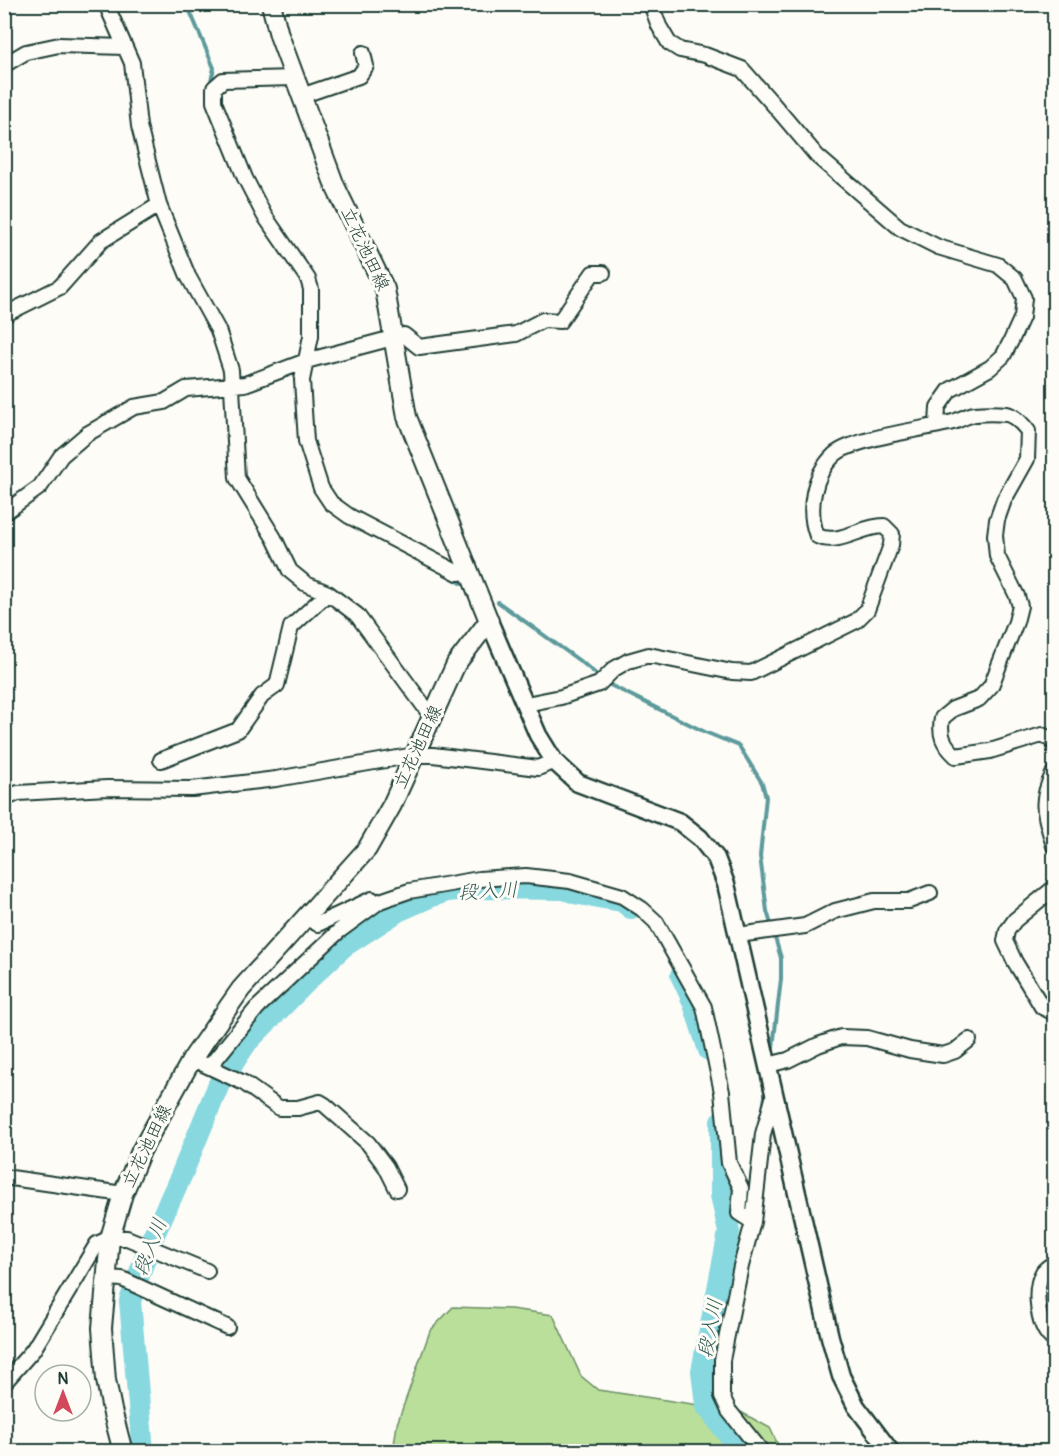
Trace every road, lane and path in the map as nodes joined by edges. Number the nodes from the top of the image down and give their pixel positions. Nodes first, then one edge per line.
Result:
1 (106, 4) edge
2 (271, 4) edge
3 (651, 4) edge
4 (124, 47) junction
5 (363, 53) dead end
6 (4, 65) edge
7 (294, 78) junction
8 (301, 96) junction
9 (159, 205) junction
10 (603, 273) dead end
11 (4, 315) edge
12 (394, 338) junction
13 (306, 361) junction
14 (232, 385) junction
15 (937, 425) junction
16 (4, 513) edge
17 (469, 572) junction
18 (328, 593) junction
19 (489, 621) junction
20 (526, 704) junction
21 (432, 717) junction
22 (1054, 743) edge
23 (415, 755) junction
24 (161, 760) dead end
25 (554, 761) junction
26 (1054, 772) edge
27 (4, 800) edge
28 (1054, 846) edge
29 (1054, 888) edge
30 (930, 893) dead end
31 (380, 901) junction
32 (304, 917) junction
33 (738, 935) junction
34 (1054, 1013) edge
35 (969, 1040) dead end
36 (192, 1059) junction
37 (768, 1065) junction
38 (210, 1066) junction
39 (774, 1095) junction
40 (4, 1177) edge
41 (398, 1189) dead end
42 (123, 1194) junction
43 (753, 1222) junction
44 (110, 1238) junction
45 (1054, 1263) edge
46 (207, 1271) dead end
47 (106, 1278) junction
48 (227, 1327) dead end
49 (1054, 1340) edge
50 (4, 1383) edge
51 (123, 1452) edge
52 (762, 1452) edge
53 (891, 1452) edge

1 - 4 street
2 - 7 main road, 立花池田線
3 - 15 street
4 - 6 street
4 - 9 street
5 - 8 street
7 - 8 main road, 立花池田線
7 - 13 street
8 - 12 main road, 立花池田線
9 - 11 street
9 - 14 street
10 - 12 street
12 - 13 street
12 - 17 main road, 立花池田線
13 - 14 street
13 - 17 street
14 - 16 street
14 - 18 street
15 - 20 street
15 - 22 street
17 - 19 main road, 立花池田線
18 - 21 street
18 - 24 street
19 - 20 street
19 - 21 main road, 立花池田線
20 - 25 street
21 - 23 main road, 立花池田線
23 - 25 street
23 - 27 street
23 - 32 main road, 立花池田線
25 - 33 street
26 - 28 street
29 - 34 street
30 - 33 street
31 - 32 street
31 - 38 street
31 - 43 street
32 - 36 main road, 立花池田線
33 - 37 street
35 - 37 street
36 - 38 street
36 - 42 main road, 立花池田線
37 - 39 street
38 - 41 street
39 - 43 street
39 - 53 street
40 - 42 street
42 - 44 main road, 立花池田線
43 - 52 street
44 - 46 street
44 - 47 main road, 立花池田線
44 - 50 street
45 - 49 street
47 - 48 street
47 - 51 main road, 立花池田線

